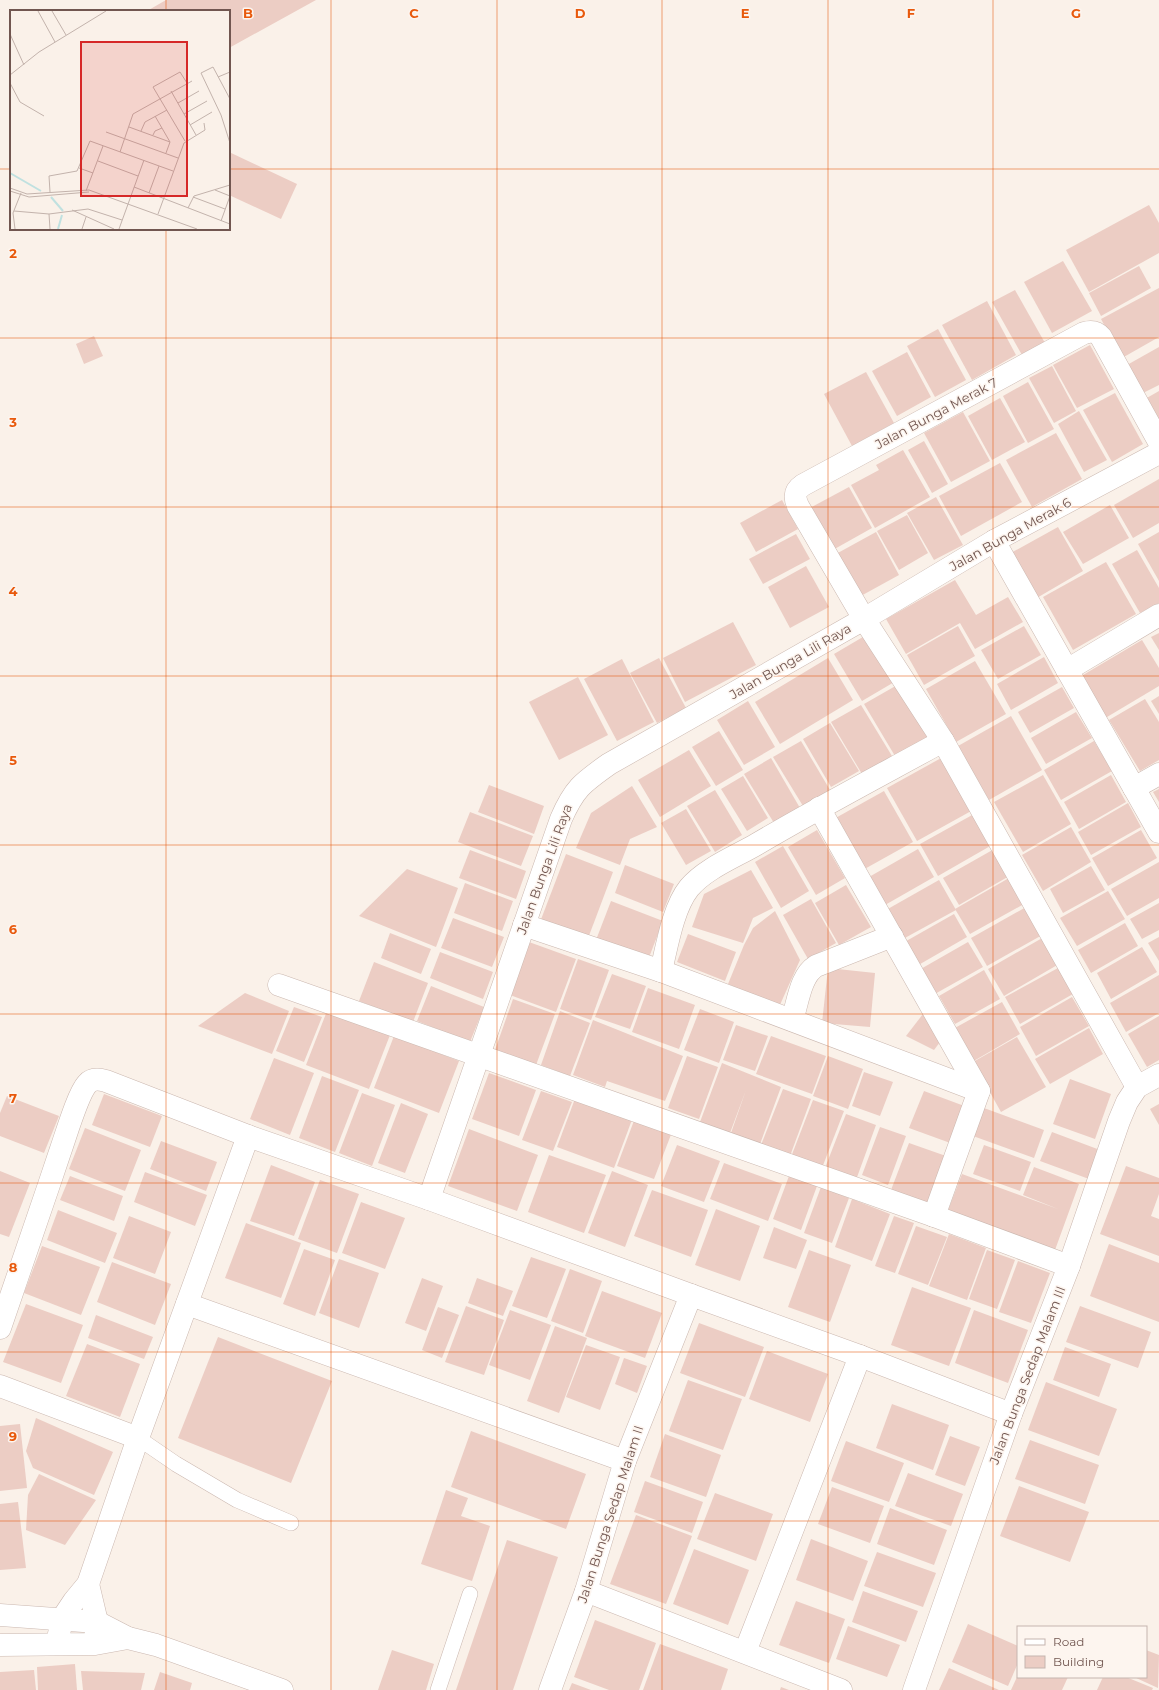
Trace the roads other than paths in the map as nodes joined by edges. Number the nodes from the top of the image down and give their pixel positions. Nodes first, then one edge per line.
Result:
1 (1159, 442) edge
2 (1159, 453) edge
3 (994, 541) junction
4 (1159, 615) edge
5 (864, 618) junction
6 (1067, 670) junction
7 (943, 742) junction
8 (1159, 774) edge
9 (1134, 788) junction
10 (819, 808) junction
11 (1159, 832) edge
12 (524, 925) junction
13 (892, 936) junction
14 (661, 971) junction
15 (279, 985) dead end
16 (792, 1020) junction
17 (478, 1054) junction
18 (1159, 1075) edge
19 (1137, 1087) junction
20 (979, 1091) junction
21 (248, 1136) junction
22 (429, 1199) junction
23 (934, 1216) junction
24 (1069, 1266) junction
25 (690, 1294) junction
26 (187, 1304) junction
27 (0, 1328) edge
28 (860, 1356) junction
29 (0, 1386) edge
30 (1011, 1414) junction
31 (138, 1438) junction
32 (625, 1461) junction
33 (292, 1523) dead end
34 (88, 1584) junction
35 (586, 1591) junction
36 (470, 1594) dead end
37 (0, 1615) edge
38 (62, 1619) junction
39 (97, 1622) junction
40 (128, 1638) junction
41 (57, 1644) junction
42 (95, 1644) junction
43 (0, 1645) edge
44 (746, 1652) junction
45 (282, 1690) edge
46 (438, 1690) edge
47 (550, 1690) edge
48 (841, 1690) edge
49 (914, 1690) edge

1 - 5 street, Jalan Bunga Merak 7
2 - 3 street, Jalan Bunga Merak 6
3 - 5 street, Jalan Bunga Merak 6
3 - 6 street
4 - 6 street
5 - 7 street
5 - 12 street, Jalan Bunga Lili Raya
6 - 9 street
7 - 10 street
7 - 19 street
8 - 9 street
9 - 11 street
10 - 13 street
10 - 14 street
12 - 14 street
12 - 17 street, Jalan Bunga Lili Raya
13 - 16 street
13 - 20 street
14 - 16 street
15 - 17 street
16 - 20 street
17 - 22 street, Jalan Bunga Lili Raya
17 - 23 street
18 - 19 street, Jalan Bunga Sedap Malam III
19 - 24 street, Jalan Bunga Sedap Malam III
20 - 23 street
21 - 22 street
21 - 26 street
21 - 27 street
22 - 25 street
23 - 24 street
24 - 30 street, Jalan Bunga Sedap Malam III
25 - 28 street
25 - 32 street, Jalan Bunga Sedap Malam II
26 - 31 street
26 - 32 street
28 - 30 street
28 - 44 street
29 - 31 street
30 - 49 street, Jalan Bunga Sedap Malam III
31 - 33 lane
31 - 34 street
32 - 35 street, Jalan Bunga Sedap Malam II
34 - 38 street
34 - 39 street
35 - 44 street
35 - 47 street, Jalan Bunga Sedap Malam II
36 - 46 lane
37 - 38 street
38 - 39 street
38 - 41 street
39 - 40 street
39 - 42 street
40 - 42 street
40 - 45 street
41 - 42 street
41 - 43 street
44 - 48 street

